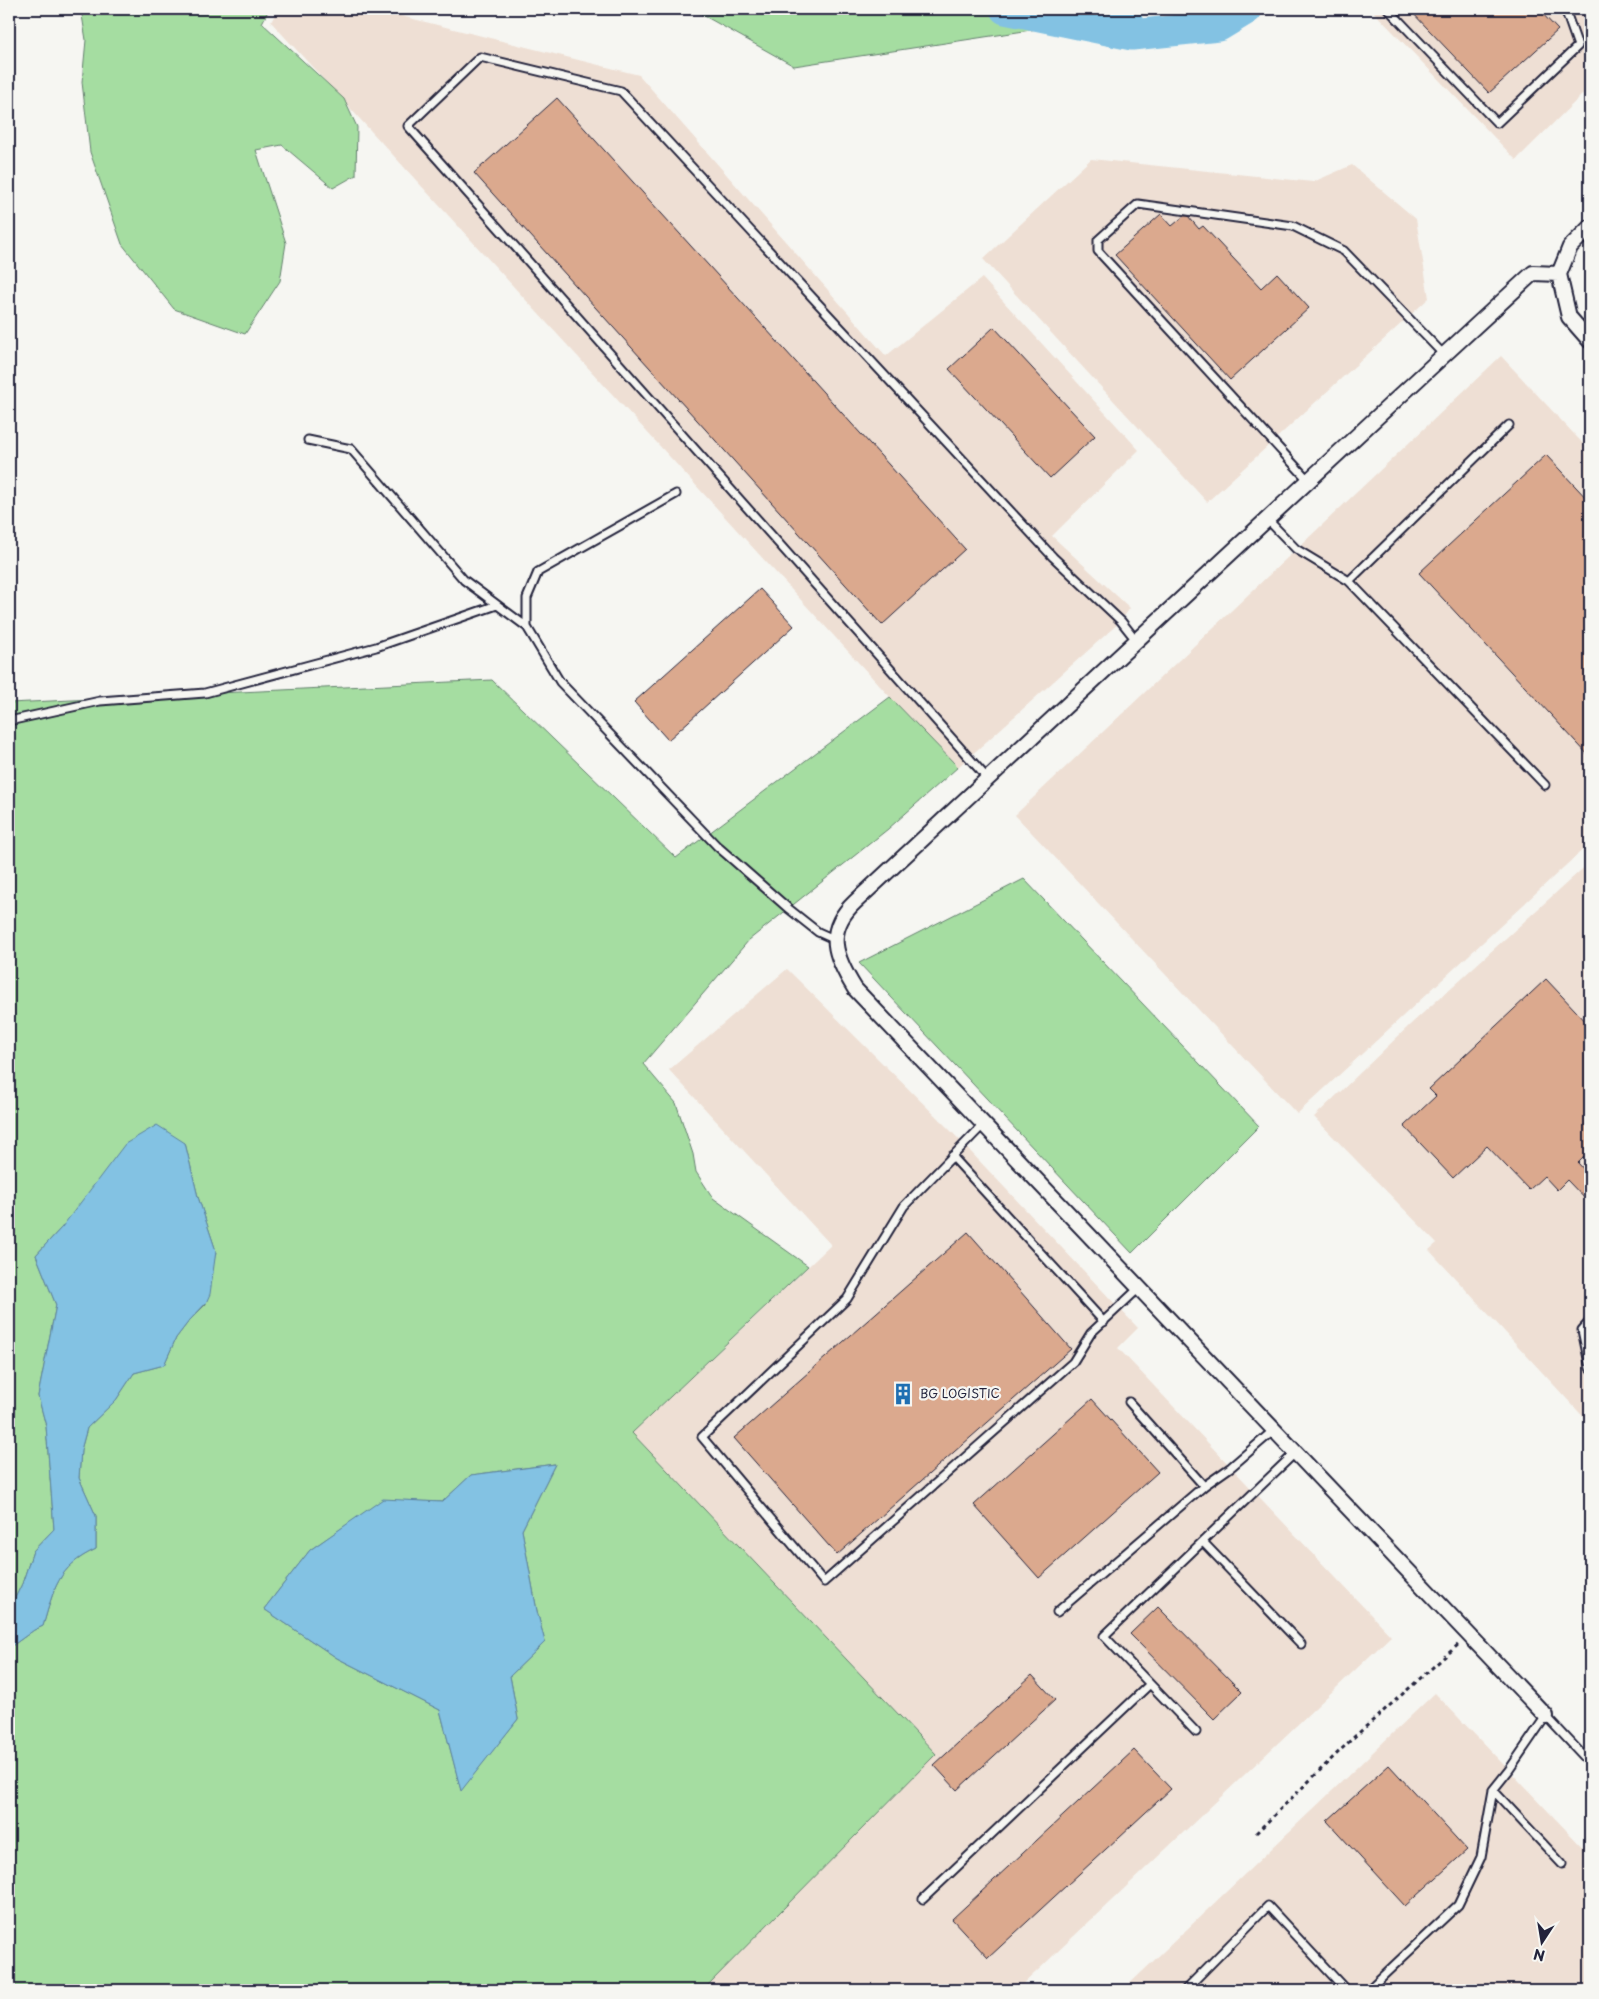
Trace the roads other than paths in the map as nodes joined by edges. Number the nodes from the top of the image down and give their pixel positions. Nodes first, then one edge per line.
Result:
1 (1388, 9) edge
2 (1565, 9) edge
3 (1590, 227) edge
4 (1559, 274) junction
5 (1590, 341) edge
6 (1444, 355) junction
7 (1509, 425) dead end
8 (308, 440) dead end
9 (1309, 482) junction
10 (676, 494) dead end
11 (1268, 520) junction
12 (1349, 581) junction
13 (497, 605) junction
14 (527, 627) junction
15 (1136, 640) junction
16 (9, 721) edge
17 (986, 778) junction
18 (1546, 785) dead end
19 (836, 940) junction
20 (983, 1125) junction
21 (952, 1156) junction
22 (1139, 1288) junction
23 (1590, 1321) edge
24 (1104, 1322) junction
25 (1590, 1368) edge
26 (1129, 1402) dead end
27 (1274, 1430) junction
28 (1295, 1454) junction
29 (1204, 1486) junction
30 (1203, 1542) junction
31 (1057, 1612) dead end
32 (1301, 1644) dead end
33 (1150, 1684) junction
34 (1546, 1716) junction
35 (1196, 1732) dead end
36 (1590, 1763) edge
37 (1493, 1790) junction
38 (1562, 1864) dead end
39 (923, 1899) dead end
40 (1186, 1990) edge
41 (1346, 1990) edge
42 (1368, 1990) edge

1 - 2 lane
3 - 4 street
4 - 5 street
4 - 6 street
6 - 9 street
6 - 9 lane
7 - 12 lane
8 - 13 lane
9 - 11 street
10 - 14 lane
11 - 12 lane
11 - 15 street
12 - 18 lane
13 - 14 lane
13 - 16 lane
14 - 19 lane
15 - 17 street
15 - 17 lane
17 - 19 street
19 - 20 street
20 - 21 lane
20 - 22 street
21 - 24 lane
21 - 24 lane
22 - 24 lane
22 - 27 street
23 - 25 lane
26 - 29 lane
27 - 28 street
27 - 29 lane
28 - 30 lane
28 - 34 street
29 - 31 lane
30 - 32 lane
30 - 33 lane
33 - 35 lane
33 - 39 lane
34 - 36 lane
34 - 37 lane
37 - 38 lane
37 - 42 lane
40 - 41 lane

